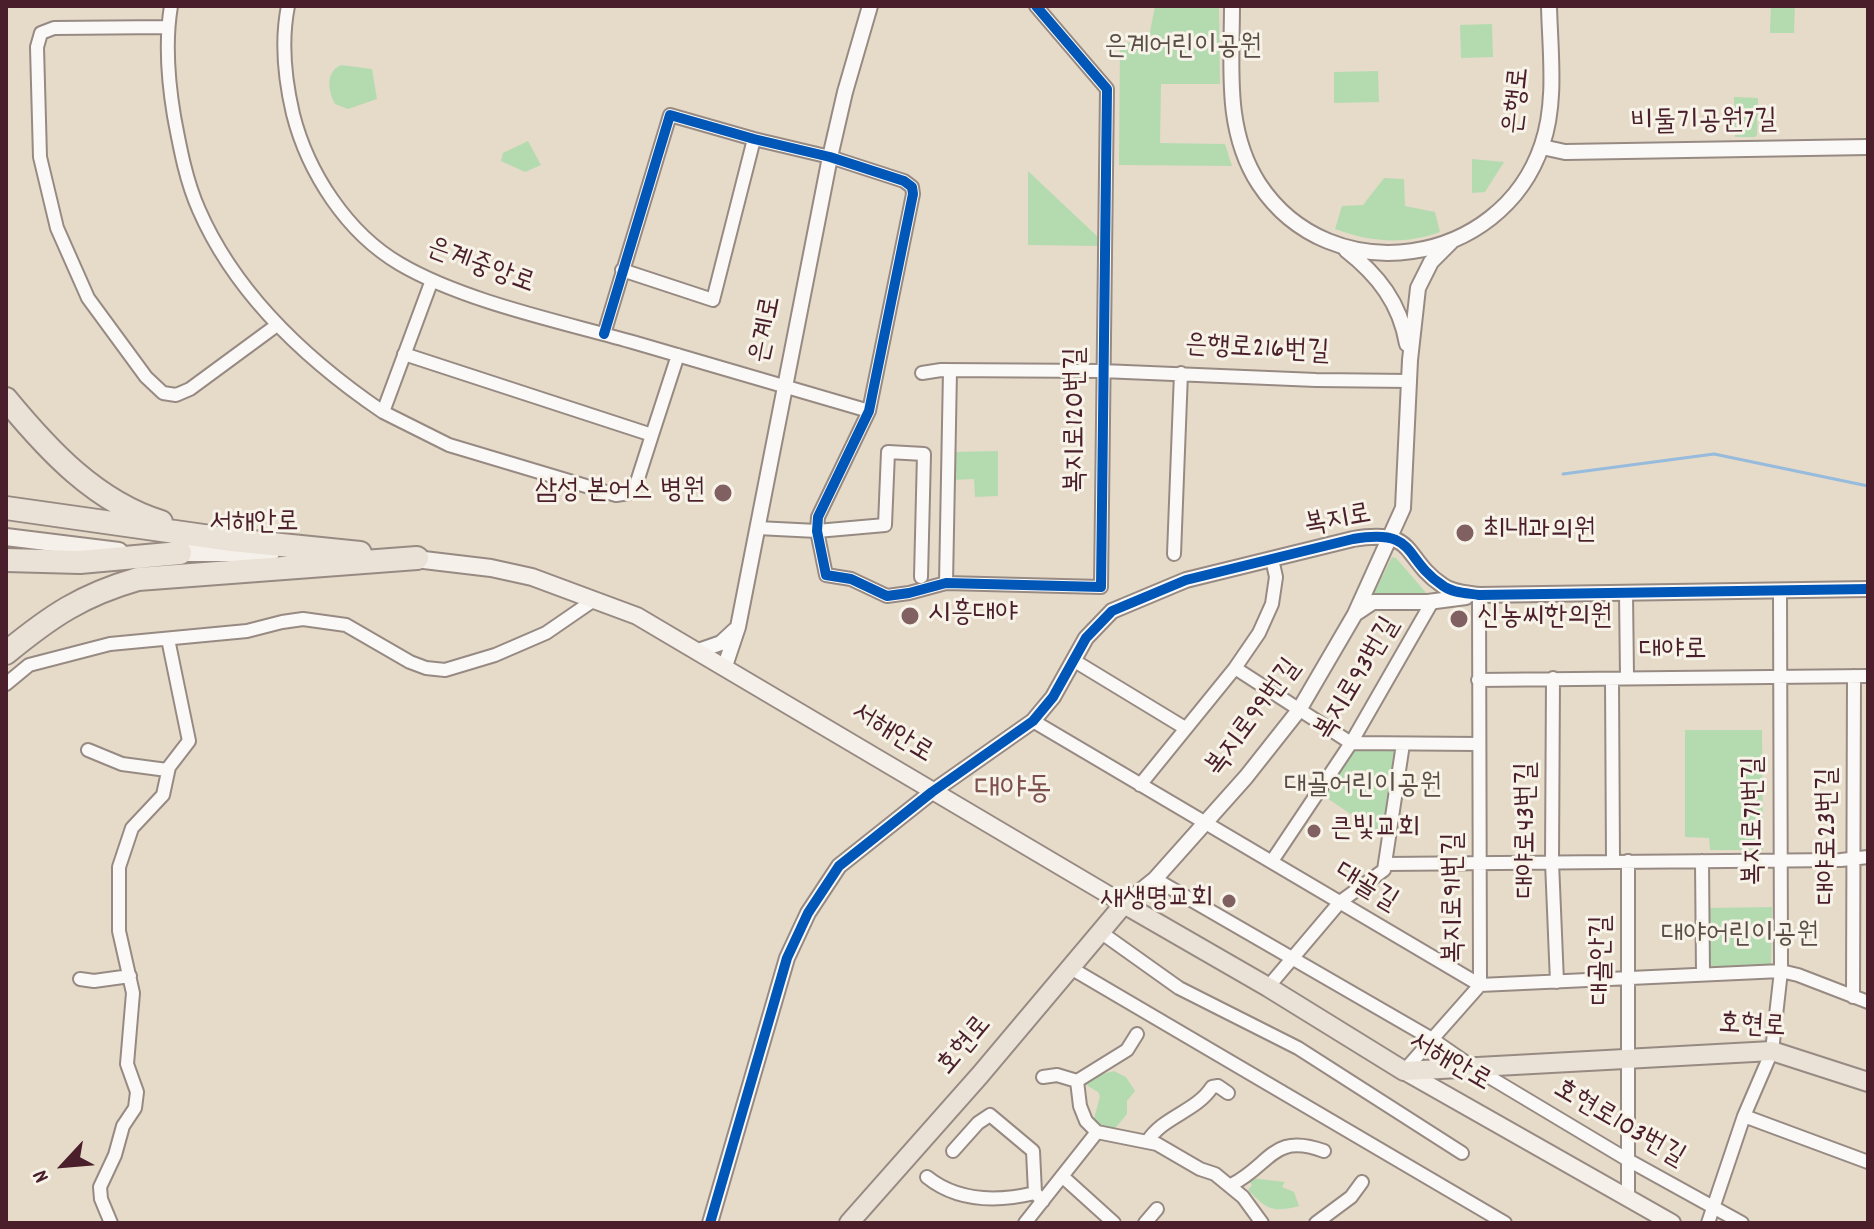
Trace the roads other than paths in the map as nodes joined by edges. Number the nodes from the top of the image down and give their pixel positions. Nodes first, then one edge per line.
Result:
1 (171, 6) edge
2 (288, 6) edge
3 (870, 6) edge
4 (1036, 6) edge
5 (1232, 6) edge
6 (1549, 6) edge
7 (167, 27) junction
8 (754, 139) junction
9 (1542, 147) junction
10 (1868, 147) edge
11 (830, 157) junction
12 (1451, 242) junction
13 (1340, 245) junction
14 (622, 270) junction
15 (432, 280) junction
16 (277, 325) junction
17 (604, 334) junction
18 (404, 354) junction
19 (678, 355) junction
20 (1410, 360) junction
21 (950, 371) junction
22 (1102, 371) junction
23 (922, 373) dead end
24 (1181, 373) junction
25 (1410, 381) junction
26 (784, 387) junction
27 (6, 399) edge
28 (869, 411) junction
29 (383, 412) junction
30 (652, 435) junction
31 (6, 508) edge
32 (757, 528) junction
33 (817, 531) junction
34 (6, 537) edge
35 (1391, 538) junction
36 (232, 540) junction
37 (180, 553) junction
38 (1174, 554) dead end
39 (417, 558) junction
40 (1272, 559) junction
41 (6, 560) edge
42 (921, 577) dead end
43 (946, 583) junction
44 (1868, 589) edge
45 (1780, 590) junction
46 (1626, 593) junction
47 (1479, 595) junction
48 (594, 600) junction
49 (1432, 602) junction
50 (1355, 614) junction
51 (738, 627) junction
52 (168, 639) junction
53 (698, 651) junction
54 (6, 653) edge
55 (1073, 660) junction
56 (725, 666) junction
57 (1235, 668) junction
58 (1780, 676) junction
59 (1854, 676) junction
60 (1868, 676) edge
61 (1627, 677) junction
62 (1553, 678) junction
63 (1612, 679) junction
64 (1478, 680) junction
65 (6, 684) edge
66 (1299, 710) junction
67 (1033, 721) junction
68 (1185, 728) junction
69 (1351, 743) junction
70 (1403, 744) junction
71 (1479, 744) junction
72 (88, 750) dead end
73 (167, 770) junction
74 (1140, 785) junction
75 (932, 792) junction
76 (1204, 824) junction
77 (1868, 857) edge
78 (1779, 860) junction
79 (1854, 860) junction
80 (1272, 861) junction
81 (1613, 861) junction
82 (1628, 861) junction
83 (1702, 861) junction
84 (1479, 862) junction
85 (1552, 862) junction
86 (1385, 864) junction
87 (1155, 879) junction
88 (1340, 902) junction
89 (1124, 904) junction
90 (1099, 931) junction
91 (1861, 950) edge
92 (1292, 959) junction
93 (1069, 967) junction
94 (1781, 971) junction
95 (1703, 974) junction
96 (130, 976) junction
97 (1628, 978) junction
98 (80, 979) dead end
99 (1557, 982) junction
100 (1480, 985) junction
101 (1268, 987) junction
102 (1853, 997) junction
103 (1868, 1002) edge
104 (1137, 1034) dead end
105 (1432, 1039) junction
106 (1772, 1051) junction
107 (1629, 1058) junction
108 (1471, 1066) junction
109 (1404, 1071) junction
110 (1043, 1077) dead end
111 (1077, 1081) junction
112 (1868, 1082) edge
113 (1228, 1093) dead end
114 (1744, 1116) junction
115 (1097, 1132) junction
116 (1147, 1142) junction
117 (953, 1151) dead end
118 (1324, 1151) dead end
119 (1462, 1153) dead end
120 (1628, 1160) junction
121 (1868, 1162) edge
122 (1062, 1176) junction
123 (927, 1177) dead end
124 (1362, 1182) dead end
125 (1231, 1185) junction
126 (1039, 1197) junction
127 (1628, 1198) junction
128 (1713, 1208) junction
129 (1157, 1209) dead end
130 (111, 1223) edge
131 (710, 1223) edge
132 (849, 1223) edge
133 (1025, 1223) edge
134 (1114, 1223) edge
135 (1145, 1223) edge
136 (1262, 1223) edge
137 (1316, 1223) edge
138 (1505, 1223) edge
139 (1672, 1223) edge
140 (1708, 1223) edge
141 (1742, 1223) edge

1 - 7 street
2 - 15 street, 은계중앙로
3 - 11 street, 은계로
4 - 22 street, 복지로120번길
5 - 13 street, 은행로
6 - 9 street, 은행로
7 - 16 street
7 - 16 street
8 - 11 street
8 - 14 street
8 - 14 street
9 - 10 street, 비둘기공원7길
9 - 12 street, 은행로
11 - 26 street, 은계로
11 - 28 street
12 - 13 street, 은행로
12 - 20 street
13 - 20 street
14 - 17 street
15 - 17 street, 은계중앙로
15 - 18 street
16 - 29 street
17 - 19 street, 은계중앙로
18 - 29 street
18 - 30 street
19 - 26 street, 은계중앙로
19 - 30 street
20 - 25 street
21 - 22 street, 복지로120번길
21 - 23 street, 복지로120번길
21 - 43 street
22 - 24 street, 은행로216번길
22 - 43 street, 복지로120번길
24 - 25 street, 은행로216번길
24 - 38 street
25 - 35 street
26 - 28 street, 은계중앙로
26 - 32 street, 은계로
27 - 36 highway
28 - 33 street
29 - 30 street
31 - 36 highway
32 - 33 street
32 - 51 street, 은계로
33 - 42 street
33 - 43 street
34 - 37 main road, 서해안로
35 - 40 street, 복지로
35 - 47 street, 복지로
35 - 50 street, 복지로99번길
36 - 39 highway
37 - 39 main road, 서해안로
37 - 41 highway
39 - 48 main road, 서해안로
39 - 54 highway
40 - 55 street, 복지로
40 - 57 street, 복지로
44 - 45 street, 복지로
45 - 46 street, 복지로
45 - 58 street, 복지로71번길
46 - 47 street, 복지로
46 - 61 street
47 - 49 street
47 - 64 street, 복지로91번길
48 - 52 street
48 - 53 main road, 서해안로
49 - 50 street
49 - 69 street, 복지로93번길
50 - 66 street, 복지로99번길
51 - 53 street
51 - 56 street, 은계로
52 - 65 street
52 - 73 street
53 - 56 main road, 서해안로
55 - 67 street, 복지로
55 - 68 street
56 - 75 main road, 서해안로
57 - 66 street
57 - 68 street, 복지로
58 - 59 street, 대야로
58 - 61 street, 대야로
58 - 78 street, 복지로71번길
59 - 60 street, 대야로
59 - 79 street, 대야로23번길
61 - 63 street, 대야로
62 - 63 street, 대야로
62 - 64 street, 대야로
62 - 85 street, 대야로43번길
63 - 81 street
64 - 71 street, 복지로91번길
66 - 69 street
66 - 76 street, 복지로99번길
67 - 74 street, 대골길
67 - 75 street, 복지로
68 - 74 street, 복지로
69 - 70 street
69 - 80 street, 복지로93번길
70 - 71 street
70 - 86 street
71 - 84 street, 복지로91번길
72 - 73 street
73 - 96 street
74 - 76 street, 대골길
75 - 89 main road, 서해안로
75 - 131 street, 복지로
76 - 80 street, 대골길
76 - 87 street, 복지로99번길
77 - 79 street
78 - 79 street
78 - 83 street
78 - 94 street, 복지로71번길
79 - 91 street, 대야로23번길
80 - 88 street, 대골길
81 - 82 street
81 - 85 street
82 - 83 street
82 - 97 street, 대골안길
83 - 95 street
84 - 85 street
84 - 86 street
84 - 100 street, 복지로91번길
85 - 99 street, 대야로43번길
86 - 88 street
87 - 89 street, 복지로99번길
87 - 92 street, 호현로103번길
88 - 92 street
88 - 100 street, 대골길
89 - 90 main road, 호현로
89 - 101 main road, 서해안로
90 - 93 main road, 호현로
90 - 119 street
91 - 102 street, 대야로23번길
92 - 101 street
92 - 105 street, 호현로103번길
93 - 132 main road, 호현로
93 - 138 street
94 - 95 street
94 - 102 street
94 - 106 street, 복지로71번길
95 - 97 street
96 - 98 street
96 - 130 street
97 - 99 street
97 - 107 street, 대골안길
99 - 100 street
100 - 105 street, 복지로91번길
101 - 109 main road, 서해안로
102 - 103 street
104 - 111 street
105 - 108 street, 호현로103번길
105 - 109 street, 복지로91번길
106 - 107 main road, 호현로
106 - 112 main road, 호현로
106 - 114 street, 복지로71번길
107 - 108 main road, 호현로
107 - 120 street
108 - 109 main road, 호현로
108 - 120 street, 호현로103번길
109 - 127 main road, 서해안로
110 - 111 street
111 - 115 street
113 - 116 street
114 - 121 street
114 - 128 street, 복지로71번길
115 - 116 street
115 - 122 street
116 - 125 street
117 - 126 street
118 - 125 street
120 - 127 street
120 - 128 street, 호현로103번길
122 - 126 street
122 - 134 street
123 - 126 street
124 - 137 street
125 - 136 street
126 - 133 street
127 - 139 main road, 서해안로
128 - 140 street, 복지로71번길
128 - 141 street, 호현로103번길
129 - 135 street

